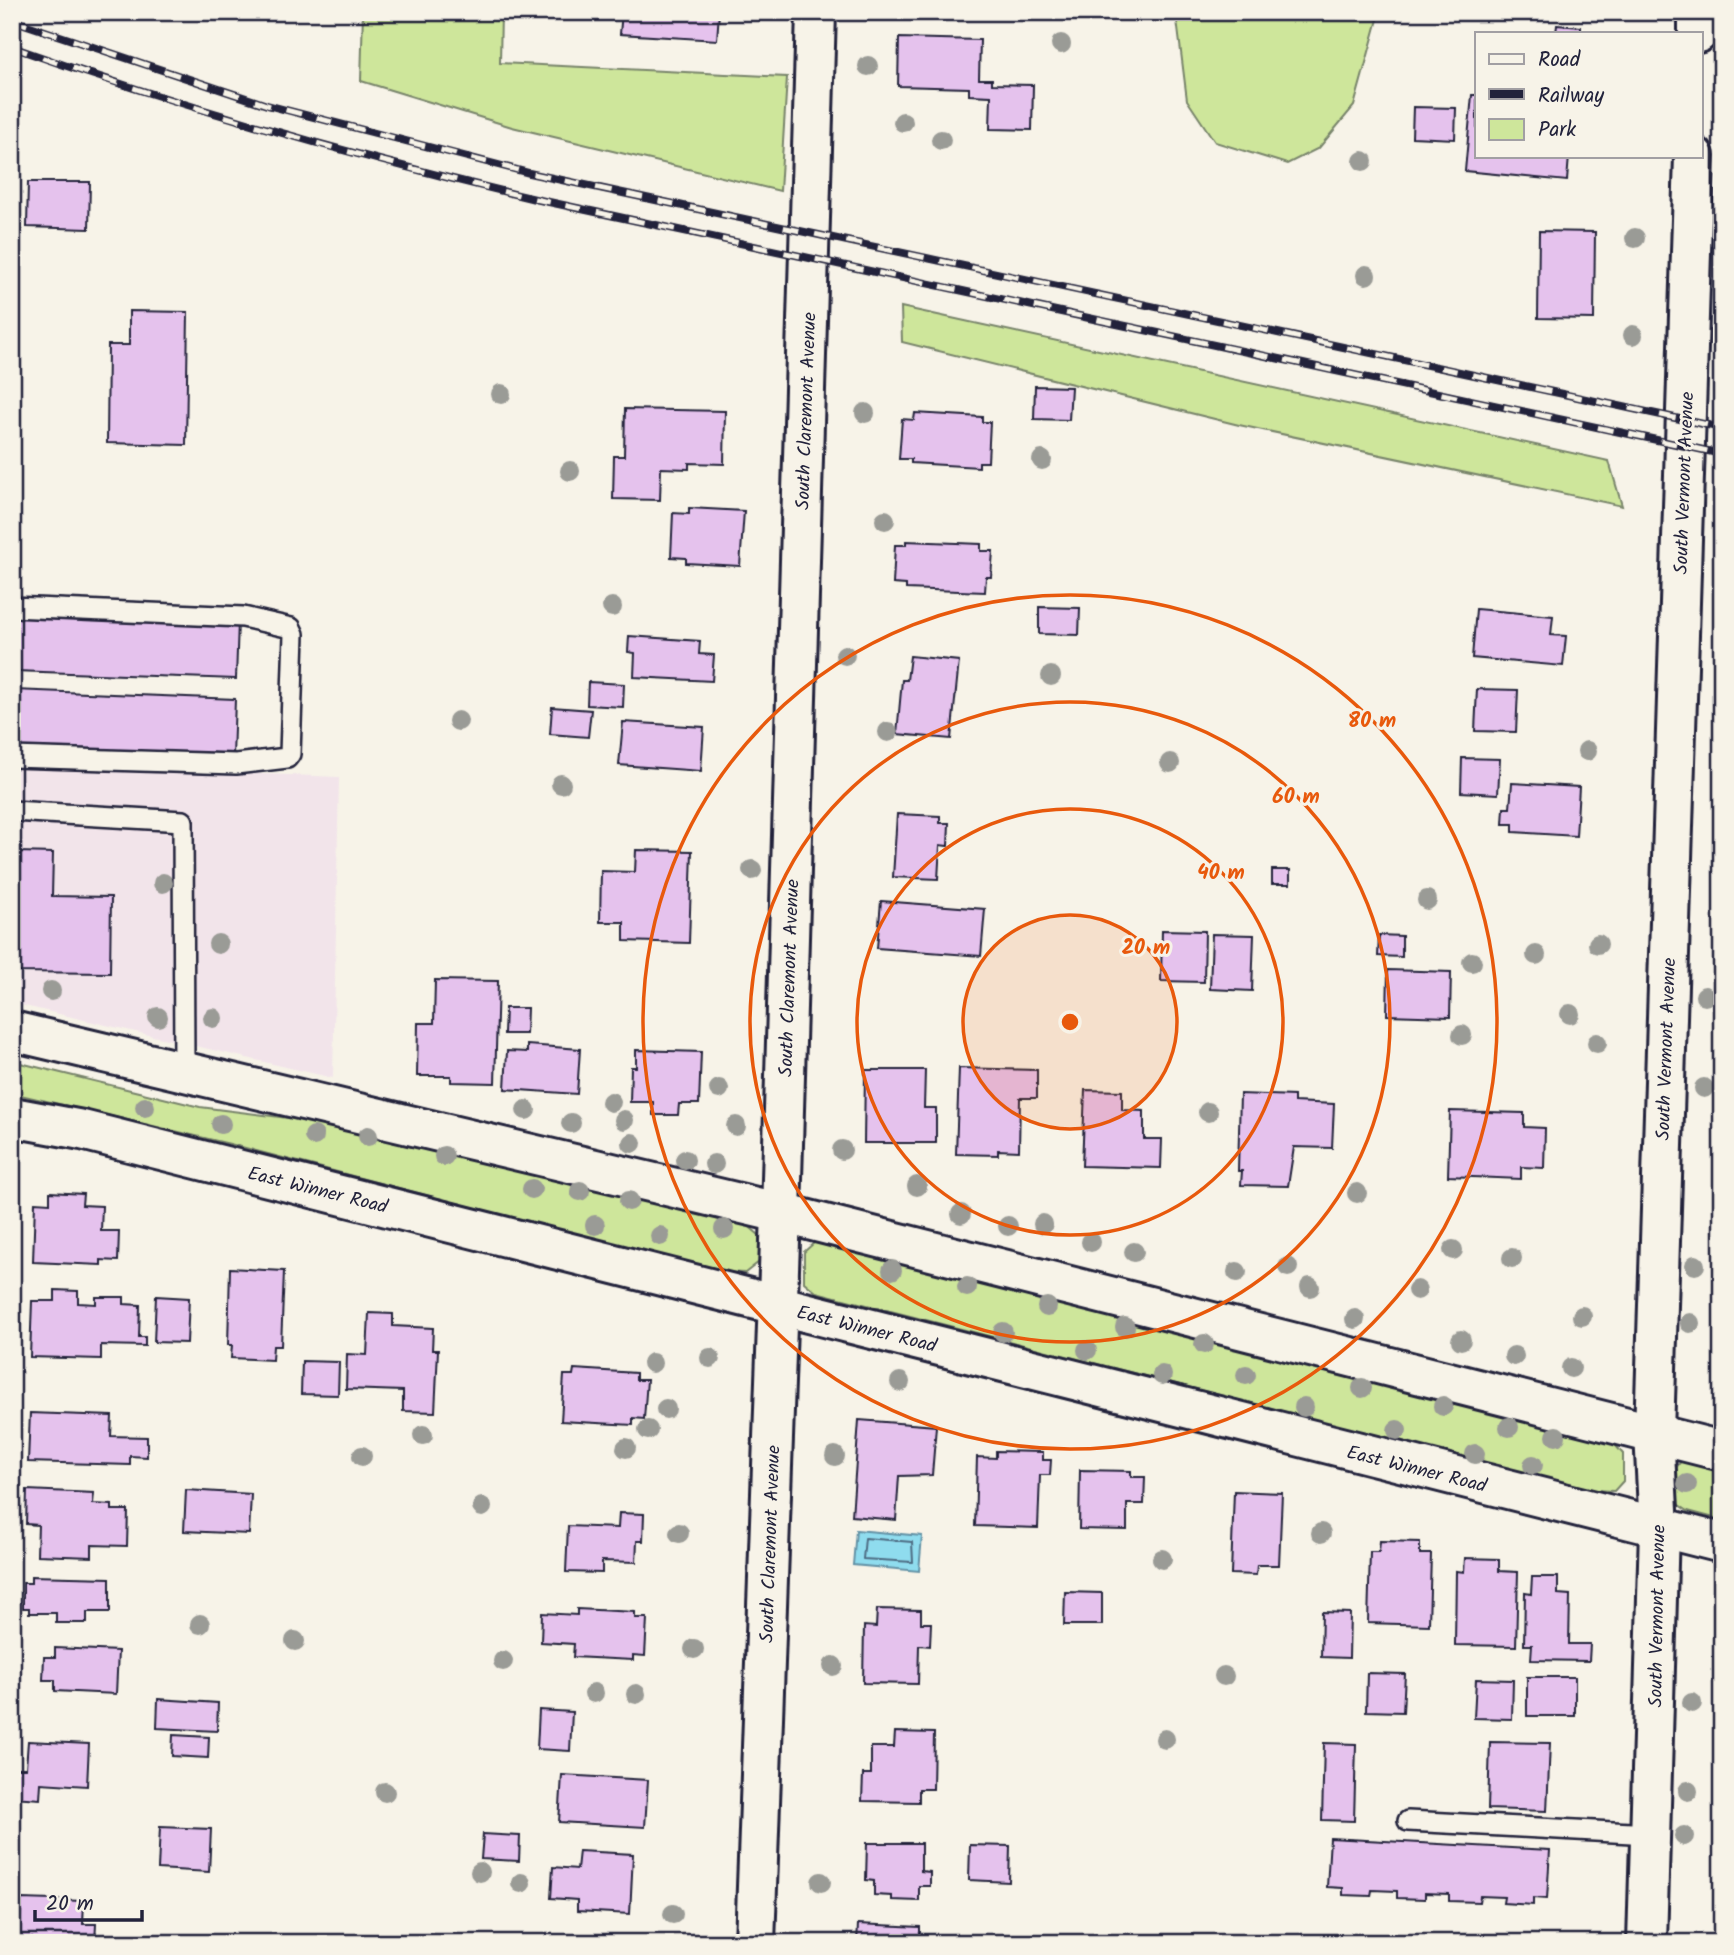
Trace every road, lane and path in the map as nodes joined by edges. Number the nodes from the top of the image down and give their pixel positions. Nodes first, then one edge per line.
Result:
1 (816, 12) edge
2 (1698, 12) edge
3 (1698, 32) edge
4 (1694, 158) edge
5 (12, 607) edge
6 (12, 757) edge
7 (12, 811) edge
8 (12, 1031) edge
9 (184, 1070) junction
10 (12, 1117) edge
11 (781, 1213) junction
12 (778, 1306) junction
13 (1654, 1433) junction
14 (1722, 1451) edge
15 (1658, 1529) junction
16 (1722, 1543) edge
17 (1408, 1821) dead end
18 (1650, 1834) junction
19 (755, 1943) edge
20 (1647, 1943) edge

1 - 11 street, South Claremont Avenue
2 - 3 street
4 - 13 street, South Vermont Avenue
5 - 6 lane
7 - 9 lane
8 - 9 street
9 - 11 street
10 - 12 street, East Winner Road
11 - 12 street, South Claremont Avenue
11 - 13 street
12 - 15 street, East Winner Road
12 - 19 street, South Claremont Avenue
13 - 14 street
13 - 15 street, South Vermont Avenue
15 - 16 street, East Winner Road
15 - 18 street, South Vermont Avenue
17 - 18 lane
18 - 20 street, South Vermont Avenue

